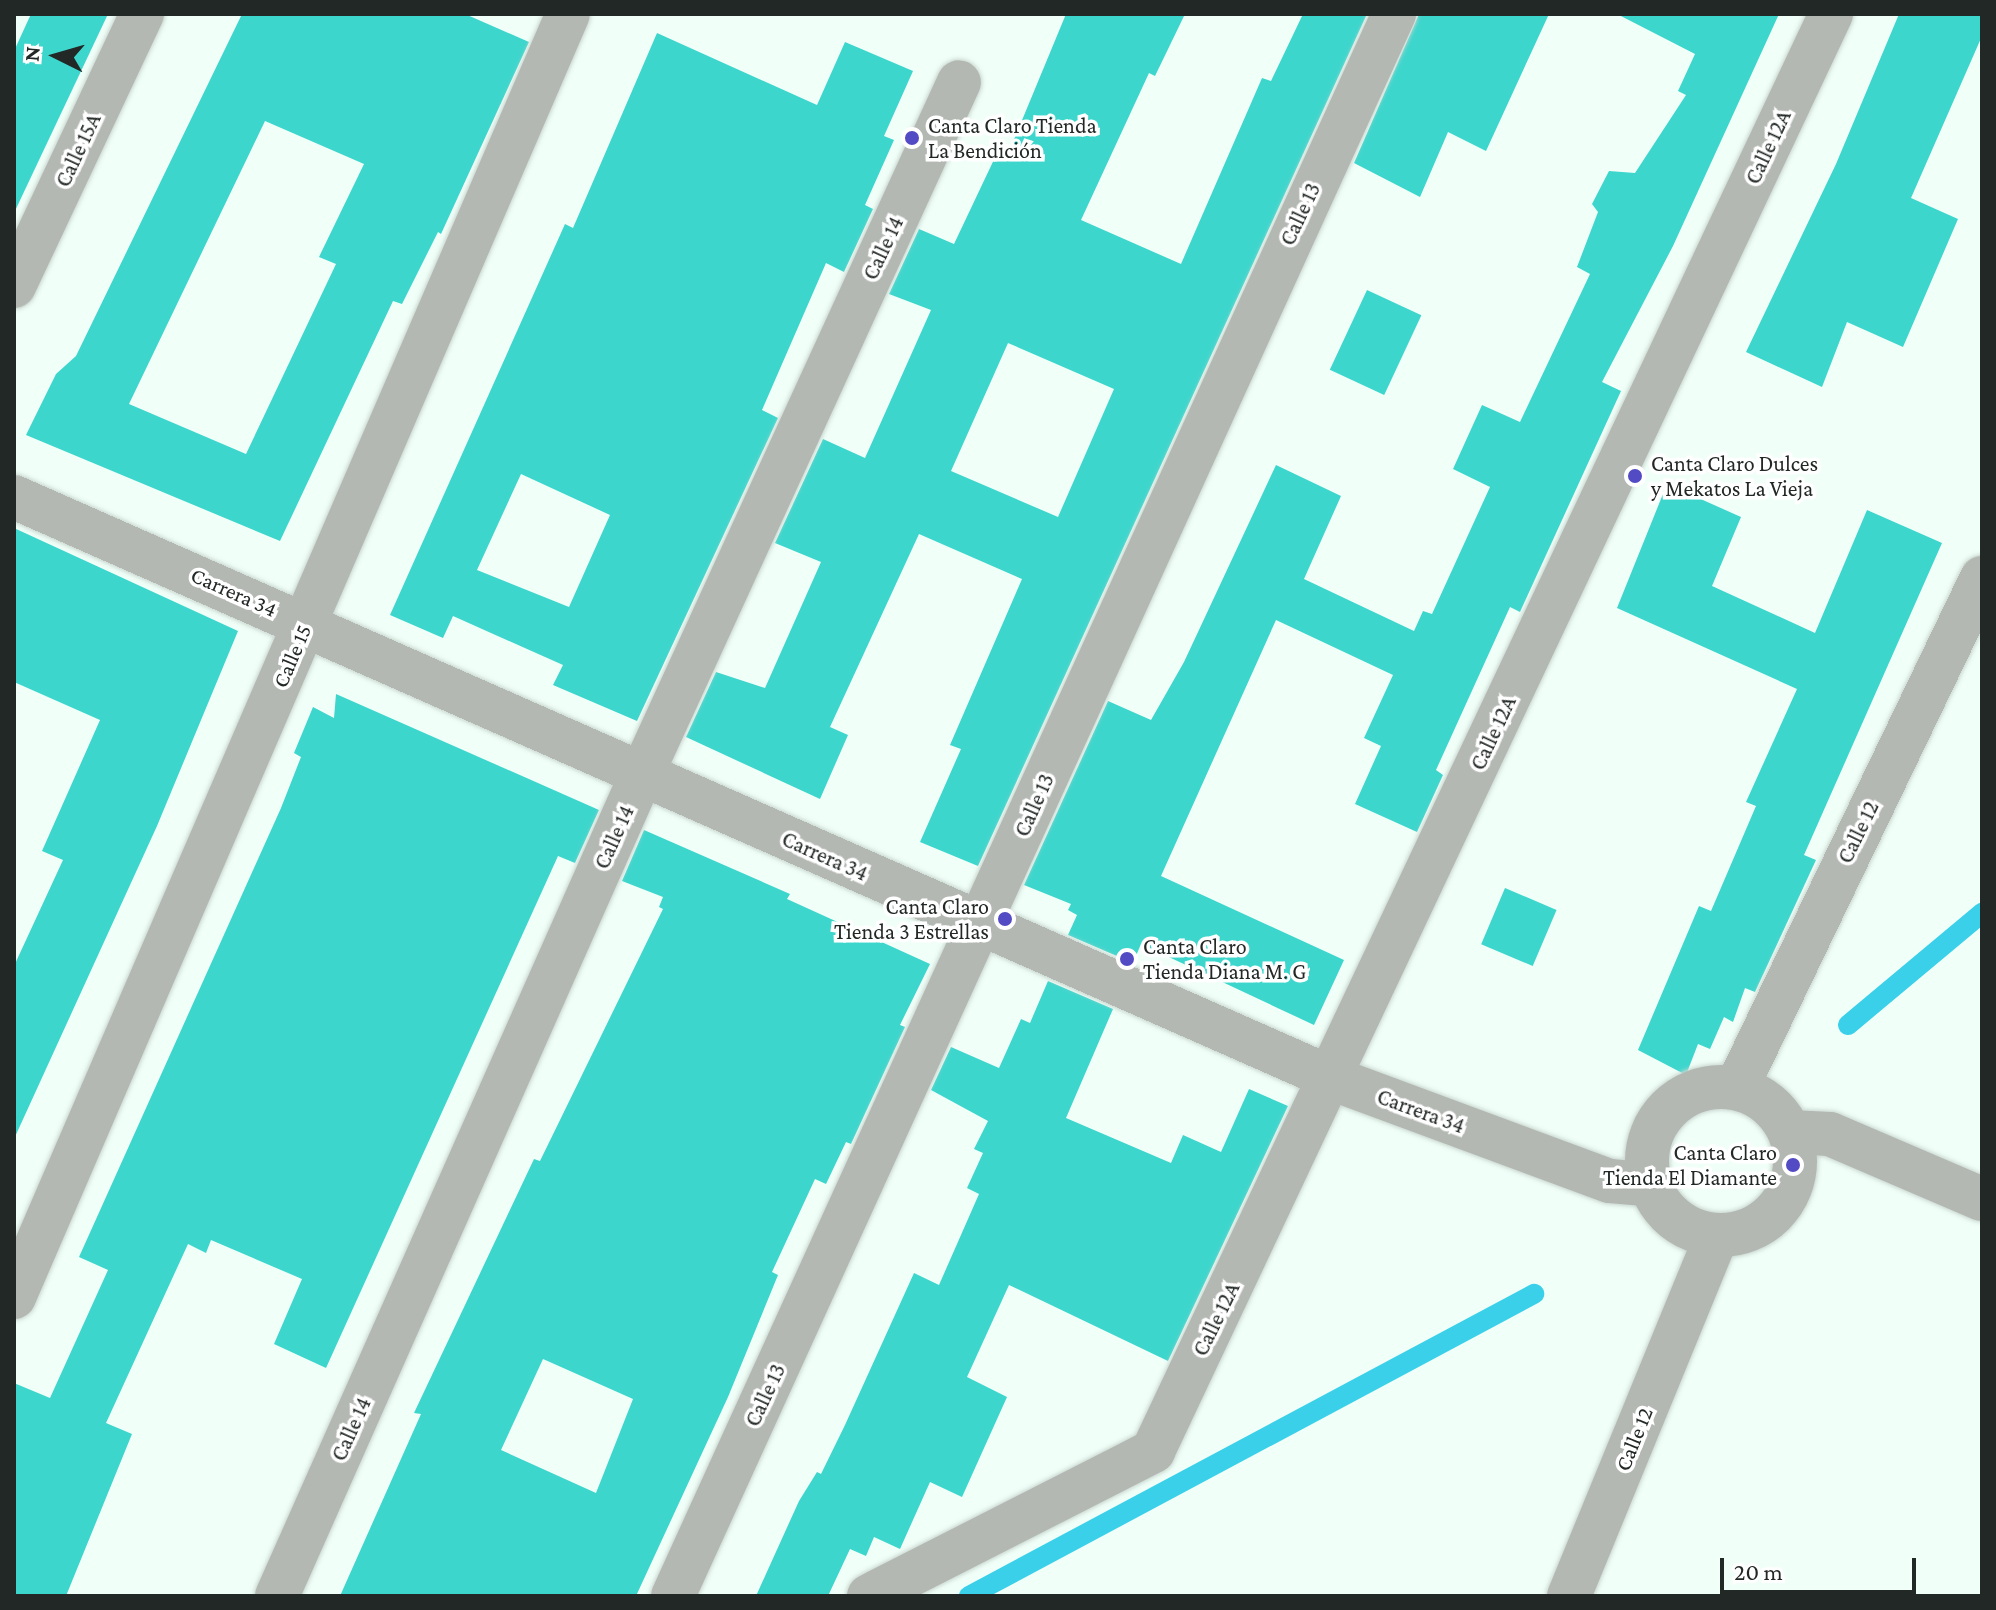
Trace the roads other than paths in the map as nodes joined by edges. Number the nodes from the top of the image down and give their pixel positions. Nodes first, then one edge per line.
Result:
1 (142, 14) edge
2 (568, 14) edge
3 (1394, 14) edge
4 (1831, 14) edge
5 (959, 82) dead end
6 (14, 286) edge
7 (14, 497) edge
8 (1982, 578) edge
9 (306, 624) junction
10 (641, 776) junction
11 (981, 924) junction
12 (1331, 1078) junction
13 (1737, 1087) junction
14 (1790, 1132) junction
15 (1648, 1184) junction
16 (1982, 1199) edge
17 (1716, 1237) junction
18 (14, 1297) edge
19 (277, 1596) edge
20 (673, 1596) edge
21 (869, 1596) edge
22 (1569, 1596) edge

1 - 6 street, Calle 15A
2 - 9 street, Calle 15
3 - 11 street, Calle 13
4 - 12 street, Calle 12A
5 - 10 street, Calle 14
7 - 9 street, Carrera 34
8 - 13 street, Calle 12
9 - 10 street, Carrera 34
9 - 18 street, Calle 15
10 - 11 street, Carrera 34
10 - 19 street, Calle 14
11 - 12 street, Carrera 34
11 - 20 street, Calle 13
12 - 15 street, Carrera 34
12 - 21 street, Calle 12A
13 - 14 street
13 - 15 street
14 - 16 street
14 - 17 street
15 - 17 street
17 - 22 street, Calle 12

